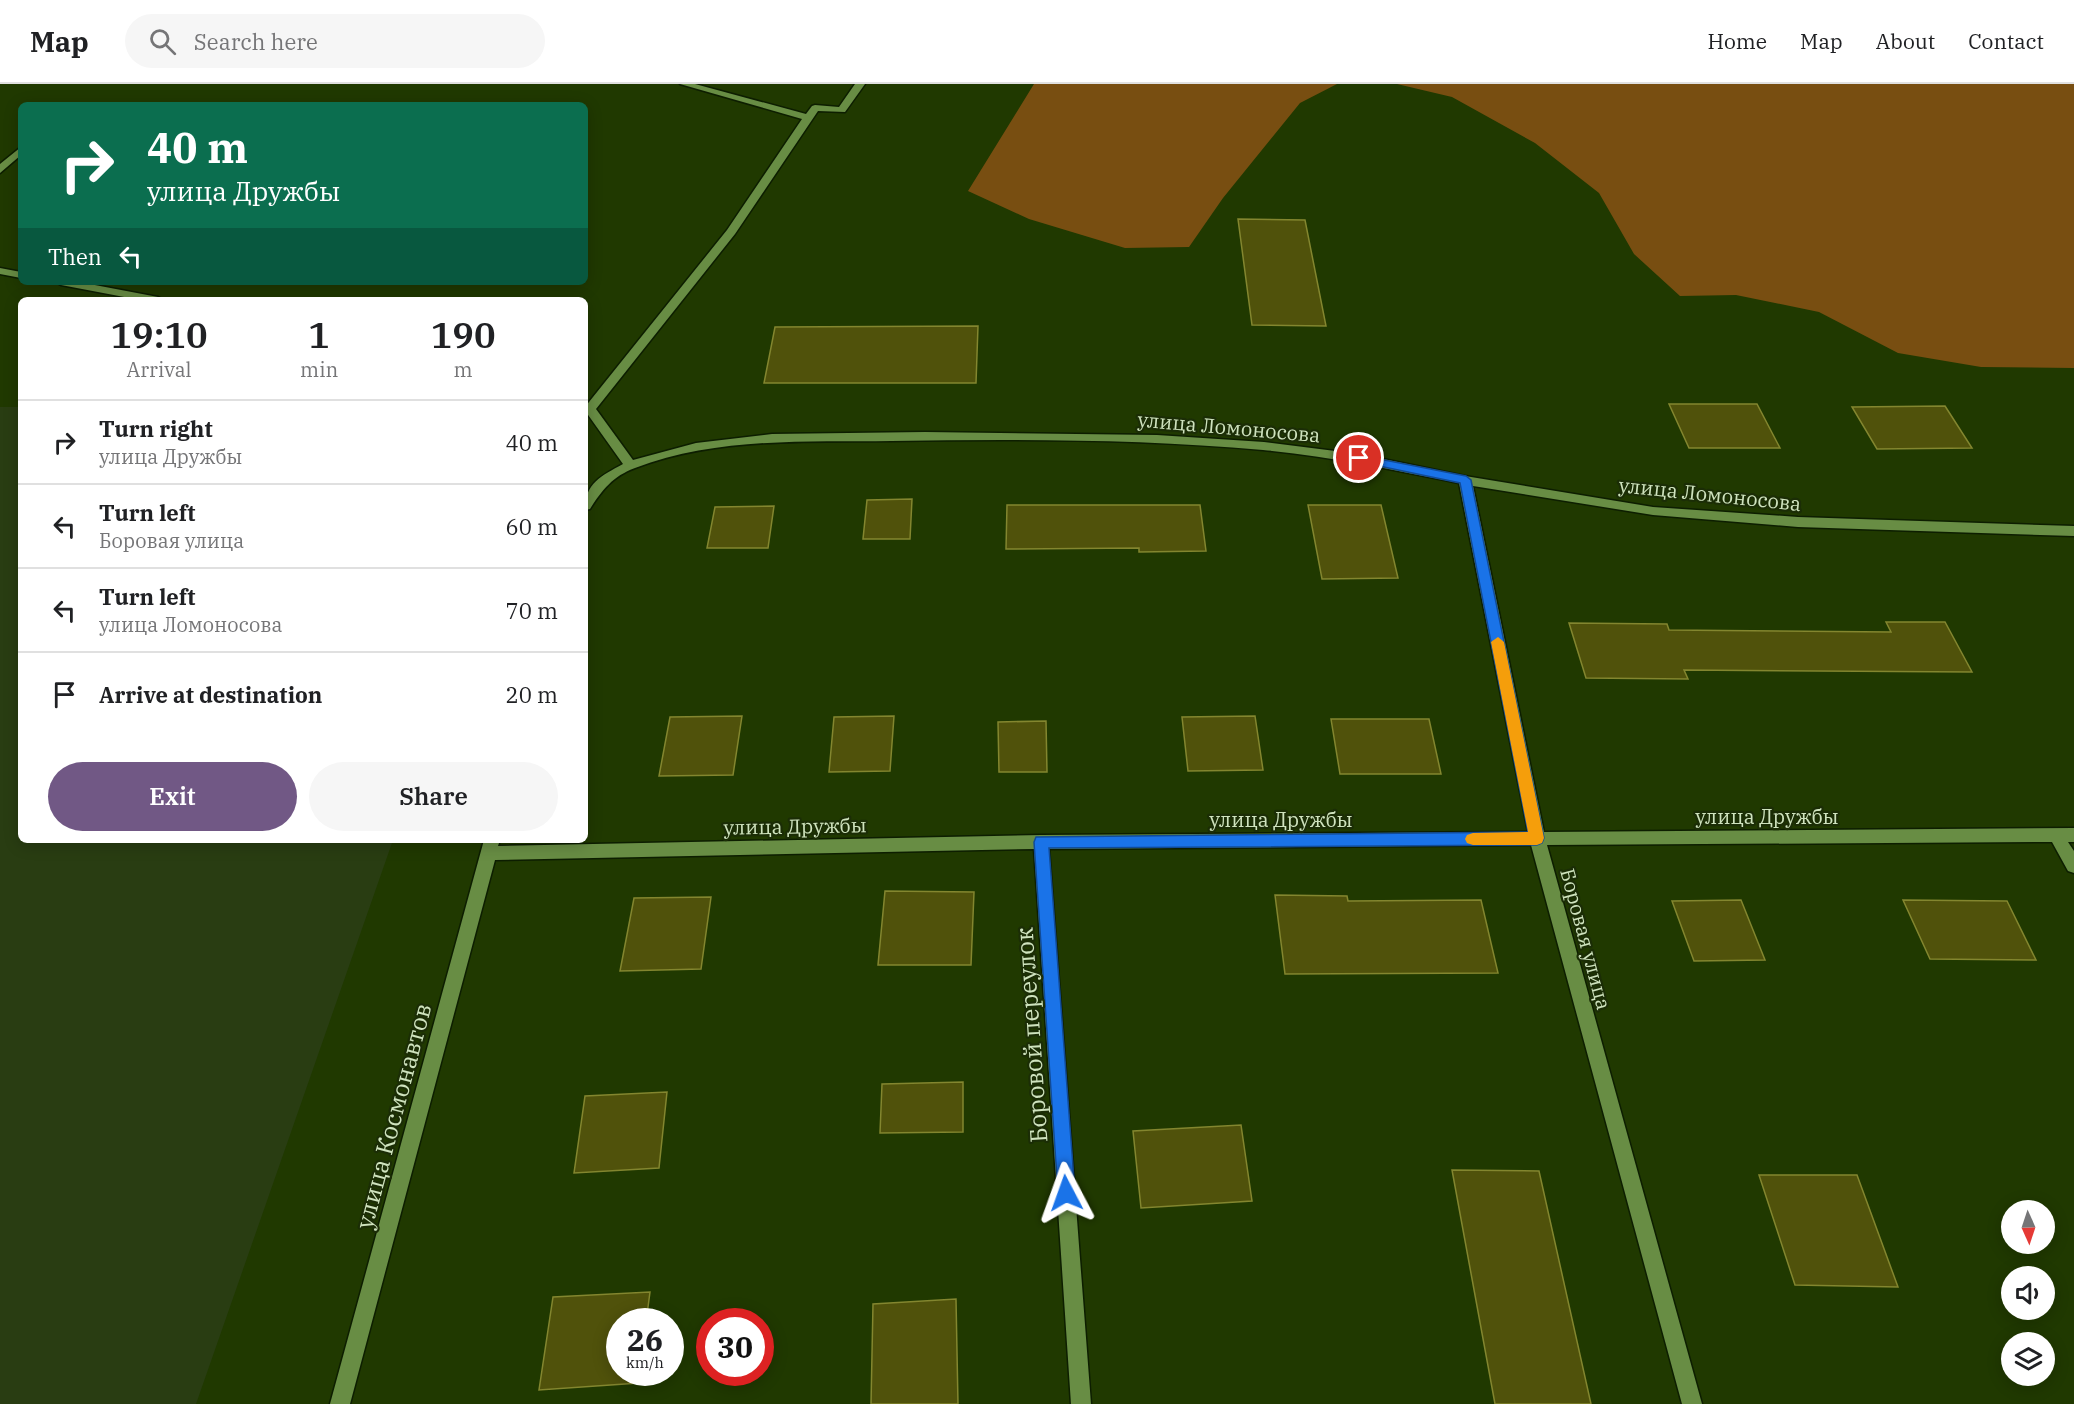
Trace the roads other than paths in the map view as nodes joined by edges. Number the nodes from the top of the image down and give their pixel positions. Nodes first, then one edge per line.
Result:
1 (685, 84) edge
2 (860, 84) edge
3 (808, 118) junction
4 (18, 153) edge
5 (0, 170) edge
6 (0, 271) edge
7 (18, 274) edge
8 (77, 285) edge
9 (142, 297) edge
10 (588, 407) edge
11 (588, 409) edge
12 (630, 465) junction
13 (1466, 480) junction
14 (588, 502) edge
15 (2074, 531) edge
16 (2056, 835) junction
17 (2074, 835) edge
18 (1537, 838) junction
19 (1041, 842) junction
20 (490, 847) edge
21 (2074, 866) edge
22 (340, 1404) edge
23 (1081, 1404) edge
24 (1692, 1404) edge

1 - 3 street
2 - 3 street
3 - 10 street
4 - 5 street
6 - 7 street
8 - 9 street
11 - 12 street
12 - 13 street, улица Ломоносова
12 - 14 street
13 - 15 street, улица Ломоносова
13 - 18 street, Боровая улица
16 - 17 street, улица Дружбы
16 - 18 street, улица Дружбы
16 - 21 street
18 - 19 street, улица Дружбы
18 - 24 street, Боровая улица
19 - 20 street, улица Дружбы
19 - 23 street, Боровой переулок
20 - 22 street, улица Космонавтов

